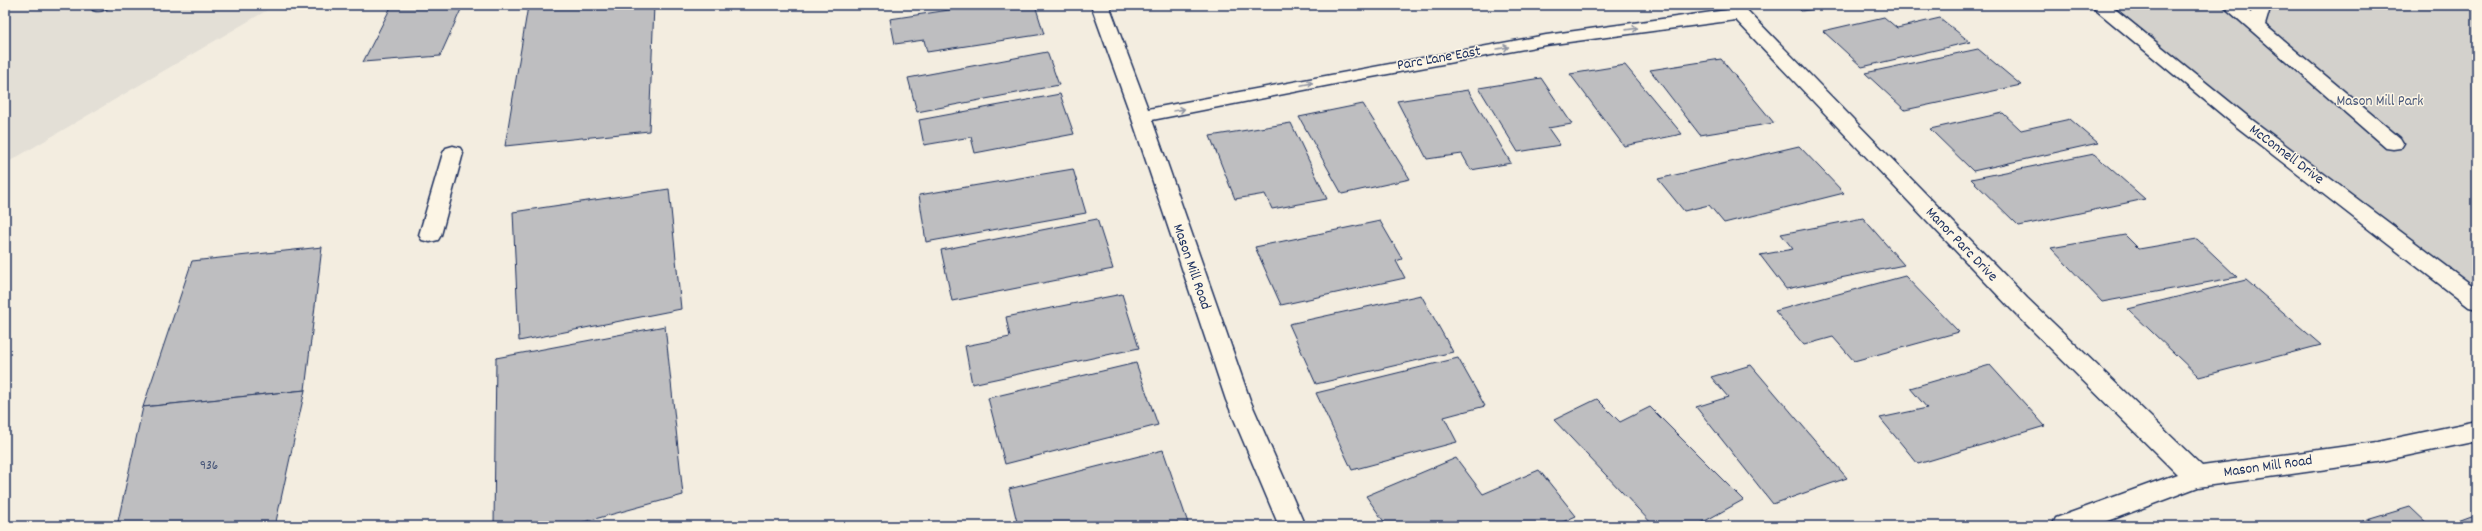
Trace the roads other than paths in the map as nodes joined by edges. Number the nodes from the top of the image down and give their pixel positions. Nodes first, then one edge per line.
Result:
1 (1100, 5) edge
2 (2099, 5) edge
3 (2231, 5) edge
4 (2262, 5) edge
5 (1736, 10) edge
6 (2256, 25) junction
7 (1141, 116) junction
8 (2393, 143) dead end
9 (453, 153) dead end
10 (430, 235) dead end
11 (2477, 301) edge
12 (2477, 431) edge
13 (2197, 477) junction
14 (1292, 526) edge
15 (2065, 526) edge

1 - 7 street, Mason Mill Road
2 - 11 street, McConnell Drive
3 - 6 street
4 - 6 street
7 -> 5 street, Parc Lane East
5 - 13 street, Manor Parc Drive
6 - 8 street
7 - 14 street, Mason Mill Road
9 - 10 street
12 - 13 street, Mason Mill Road
13 - 15 street, Mason Mill Road

